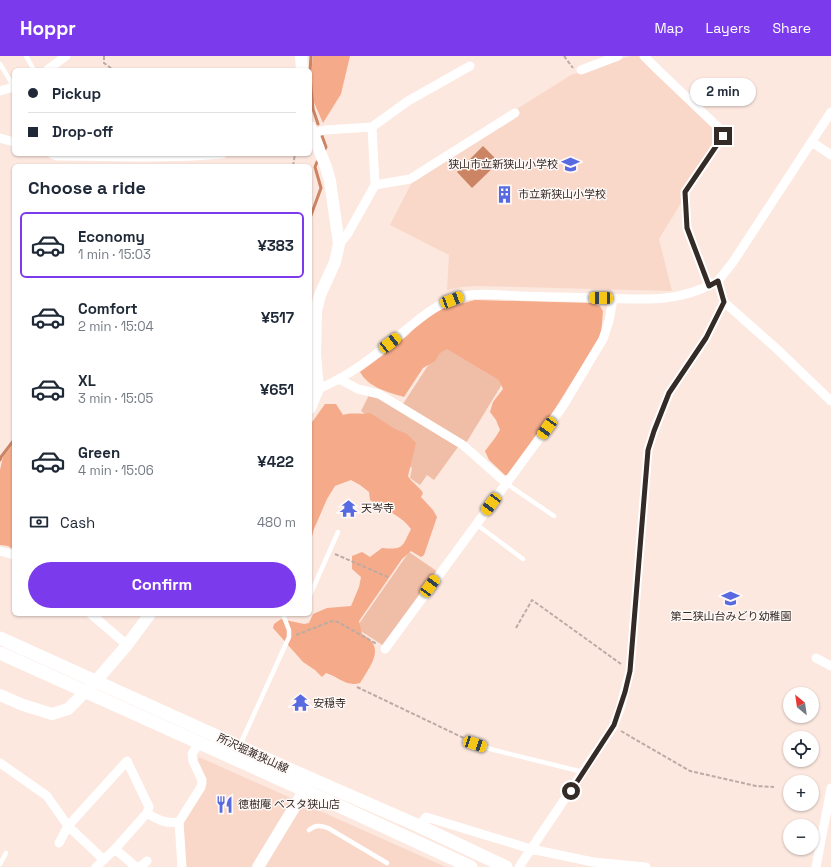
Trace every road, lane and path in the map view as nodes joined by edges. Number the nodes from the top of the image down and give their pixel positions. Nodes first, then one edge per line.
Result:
1 (26, 56) edge
2 (66, 56) edge
3 (104, 56) edge
4 (301, 56) edge
5 (564, 56) edge
6 (618, 56) edge
7 (644, 56) edge
8 (0, 64) edge
9 (470, 66) dead end
10 (33, 68) edge
11 (50, 68) edge
12 (111, 68) edge
13 (302, 68) edge
14 (581, 70) joint
15 (12, 84) edge
16 (12, 88) edge
17 (0, 91) edge
18 (831, 112) edge
19 (515, 113) dead end
20 (372, 127) junction
21 (312, 131) edge
22 (312, 133) edge
23 (0, 138) edge
24 (12, 141) edge
25 (812, 142) junction
26 (831, 155) edge
27 (57, 156) edge
28 (138, 156) junction
29 (206, 156) edge
30 (135, 164) edge
31 (375, 185) junction
32 (339, 244) junction
33 (718, 281) junction
34 (709, 286) junction
35 (613, 298) junction
36 (724, 302) junction
37 (312, 355) edge
38 (339, 379) junction
39 (318, 389) junction
40 (831, 401) edge
41 (312, 403) edge
42 (507, 484) junction
43 (554, 516) dead end
44 (476, 524) junction
45 (338, 532) dead end
46 (0, 551) edge
47 (329, 552) junction
48 (12, 554) edge
49 (523, 559) dead end
50 (390, 578) dead end
51 (312, 591) edge
52 (93, 616) edge
53 (149, 616) edge
54 (284, 616) edge
55 (516, 628) dead end
56 (289, 637) junction
57 (0, 638) edge
58 (127, 645) junction
59 (385, 649) joint
60 (0, 652) edge
61 (816, 658) dead end
62 (831, 666) edge
63 (630, 671) junction
64 (96, 681) junction
65 (357, 687) dead end
66 (87, 691) junction
67 (0, 695) edge
68 (613, 727) junction
69 (198, 743) junction
70 (475, 744) joint
71 (239, 746) junction
72 (0, 763) edge
73 (583, 772) junction
74 (308, 785) junction
75 (774, 787) dead end
76 (831, 788) edge
77 (146, 813) junction
78 (179, 822) junction
79 (68, 826) junction
80 (419, 826) junction
81 (309, 830) dead end
82 (59, 843) dead end
83 (531, 848) junction
84 (115, 849) junction
85 (6, 853) dead end
86 (104, 860) junction
87 (387, 863) dead end
88 (0, 864) edge
89 (96, 867) edge
90 (136, 867) edge
91 (182, 867) edge
92 (258, 867) edge
93 (471, 867) edge
94 (506, 867) edge
95 (519, 867) edge
96 (646, 867) edge
97 (816, 867) edge

1 - 10 lane
2 - 11 street
3 - 12 path
4 - 13 street
5 - 14 path
6 - 14 street
7 - 34 street
8 - 15 lane
9 - 20 street
16 - 17 street
18 - 25 street
19 - 31 street
20 - 21 street
20 - 31 street
22 - 32 street
23 - 24 street
25 - 26 street
25 - 33 street
27 - 28 street
28 - 29 street
28 - 30 street
31 - 32 street
32 - 37 street
33 - 34 street
33 - 36 street
34 - 35 street
35 - 38 street
35 - 42 street
36 - 40 street
36 - 63 street
37 - 39 street
38 - 39 street
38 - 42 street
39 - 41 street
42 - 43 lane
42 - 44 street
44 - 49 lane
44 - 59 street
45 - 47 lane
46 - 48 street
47 - 50 path
47 - 51 lane
52 - 58 street
53 - 58 street
54 - 56 lane
55 - 63 path
56 - 59 path
56 - 71 lane
57 - 64 main road, 所沢堀兼狭山線
58 - 64 street
60 - 66 main road, 所沢堀兼狭山線
61 - 62 street
63 - 68 street
64 - 66 street
64 - 71 main road, 所沢堀兼狭山線
65 - 70 path
66 - 67 street
66 - 69 main road, 所沢堀兼狭山線
68 - 73 street
68 - 75 path
69 - 74 main road, 所沢堀兼狭山線
69 - 78 street
70 - 73 lane
71 - 74 main road, 所沢堀兼狭山線
72 - 79 street
73 - 83 street
74 - 80 main road, 所沢堀兼狭山線
74 - 92 street
74 - 93 main road, 所沢堀兼狭山線
76 - 97 street
77 - 78 street
77 - 79 street
77 - 84 street
78 - 91 street
79 - 82 street
79 - 86 street
80 - 83 street
80 - 94 main road, 所沢堀兼狭山線
81 - 87 lane
83 - 95 street
83 - 96 street
84 - 86 street
84 - 90 street
85 - 88 lane
86 - 89 street

